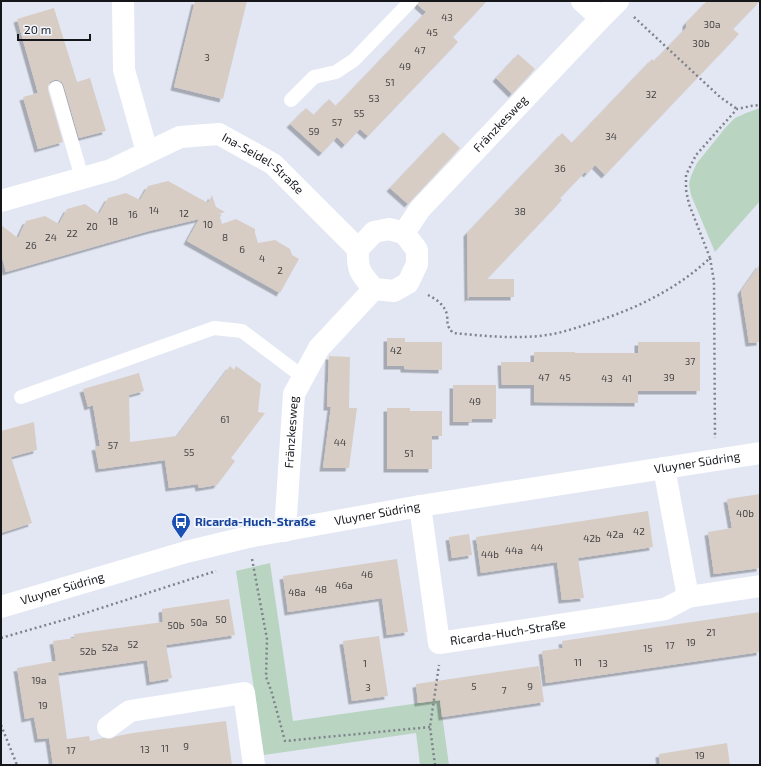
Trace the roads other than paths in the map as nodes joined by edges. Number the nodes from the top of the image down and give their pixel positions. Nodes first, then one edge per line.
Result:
1 (411, 1) edge
2 (582, 1) edge
3 (618, 1) edge
4 (123, 2) edge
5 (601, 18) junction
6 (56, 88) dead end
7 (291, 100) dead end
8 (147, 152) junction
9 (82, 178) junction
10 (9, 196) edge
11 (404, 233) junction
12 (358, 249) junction
13 (374, 289) junction
14 (304, 376) junction
15 (21, 397) dead end
16 (760, 452) edge
17 (664, 468) junction
18 (420, 506) junction
19 (285, 531) junction
20 (760, 586) edge
21 (688, 597) junction
22 (1, 607) edge
23 (108, 727) dead end
24 (254, 765) edge

1 - 7 lane
2 - 5 street
3 - 5 street, Fränzkesweg
4 - 8 street
5 - 11 street, Fränzkesweg
6 - 9 lane
8 - 9 street, Ina-Seidel-Straße
8 - 12 street, Ina-Seidel-Straße
9 - 10 street, Ina-Seidel-Straße
11 - 12 street
11 - 13 street
12 - 13 street
13 - 14 street, Fränzkesweg
14 - 15 lane
14 - 19 street, Fränzkesweg
16 - 17 street, Vluyner Südring
17 - 18 street, Vluyner Südring
17 - 21 street
18 - 19 street, Vluyner Südring
18 - 21 street, Ricarda-Huch-Straße
19 - 22 street, Vluyner Südring
20 - 21 street, Ricarda-Huch-Straße
23 - 24 street

